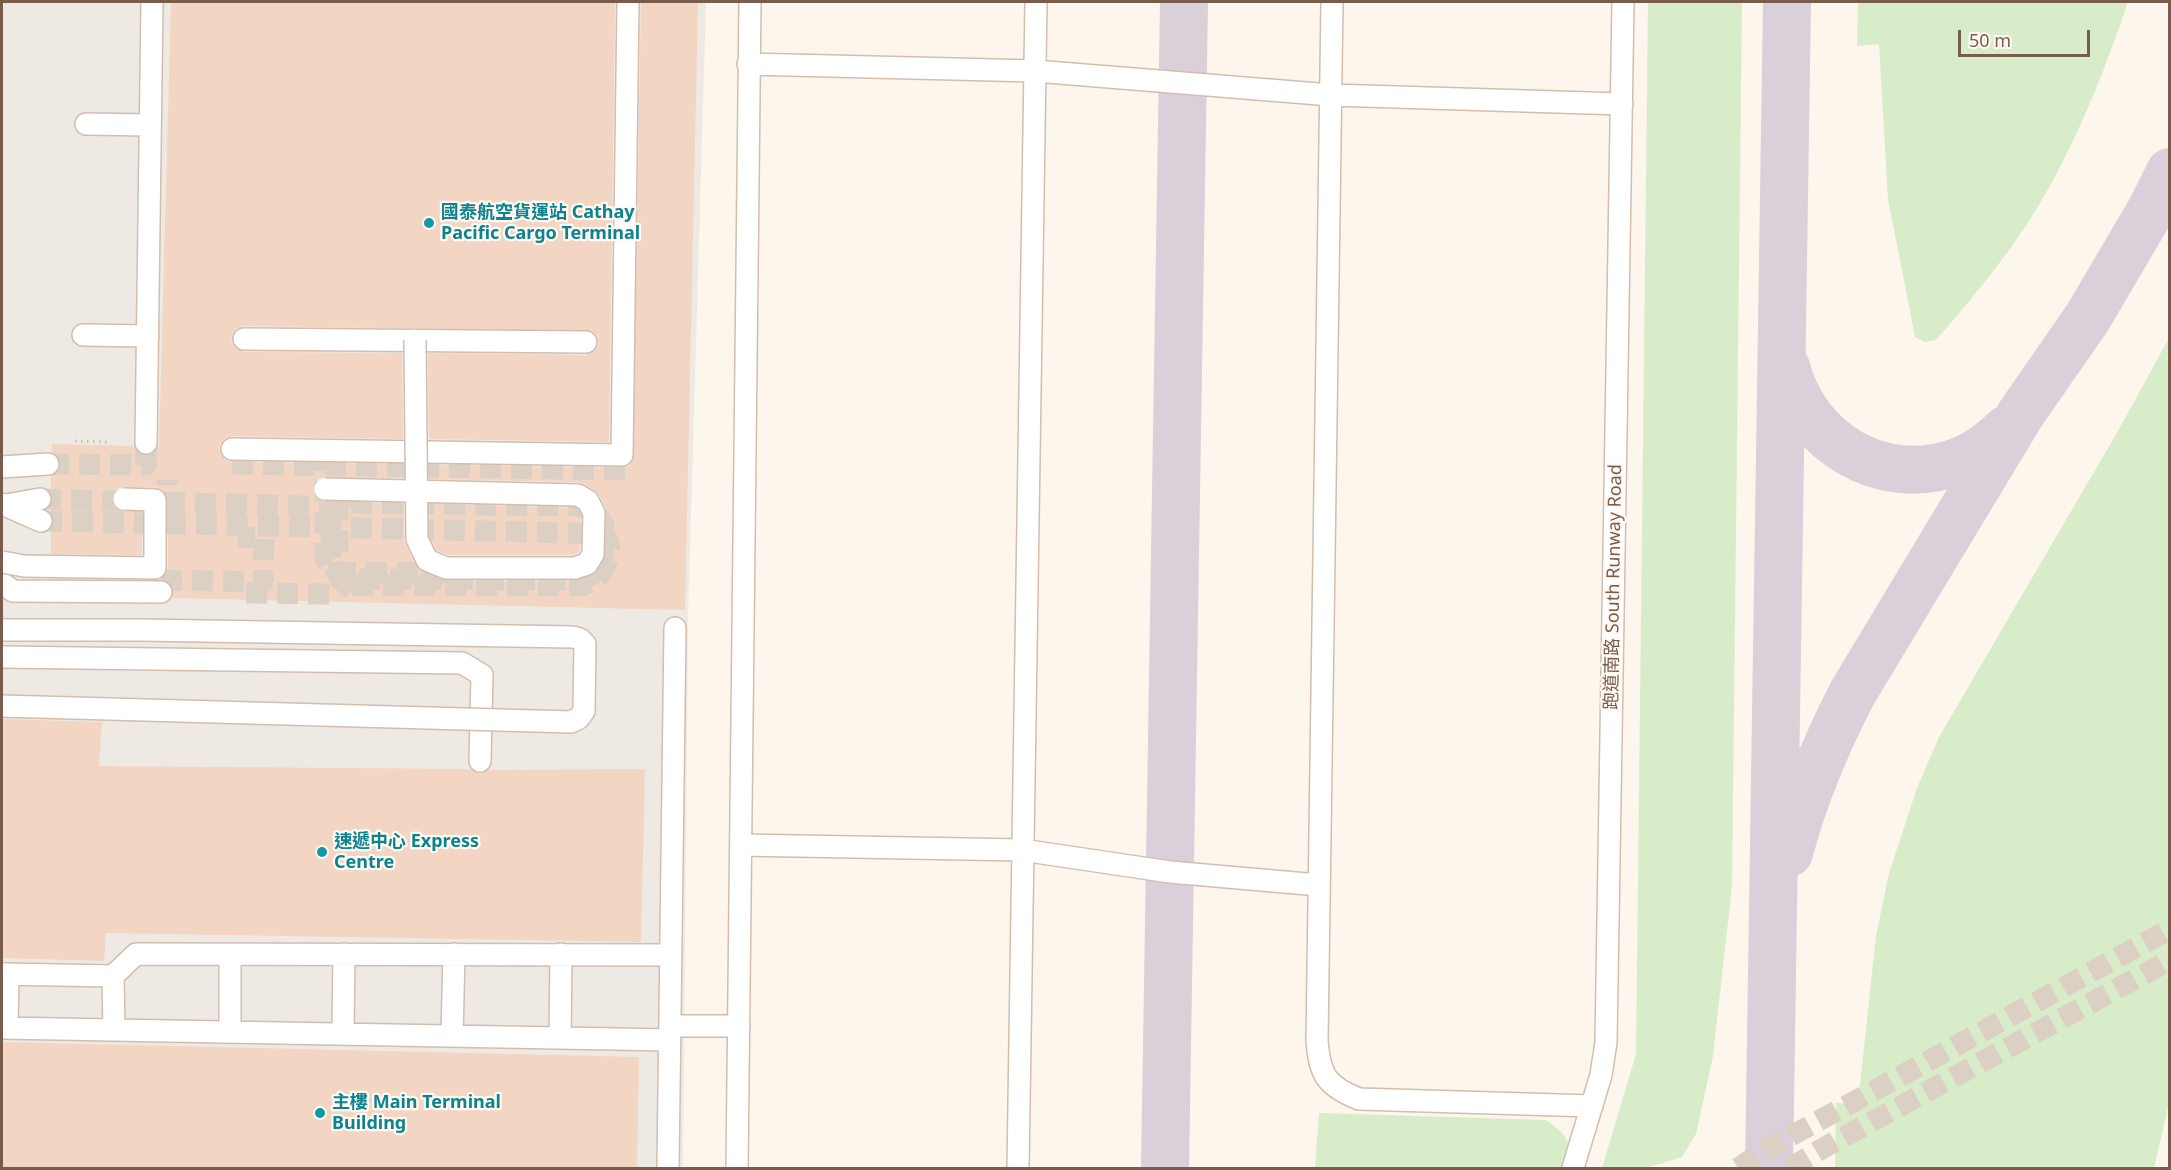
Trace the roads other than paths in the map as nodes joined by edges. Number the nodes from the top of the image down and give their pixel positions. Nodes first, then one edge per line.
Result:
1 (152, 2) edge
2 (628, 2) edge
3 (750, 2) edge
4 (1036, 2) edge
5 (1332, 2) edge
6 (1623, 2) edge
7 (748, 64) junction
8 (1035, 71) junction
9 (1331, 95) junction
10 (1622, 104) junction
11 (86, 124) dead end
12 (150, 125) junction
13 (83, 335) dead end
14 (148, 336) junction
15 (244, 339) dead end
16 (415, 340) junction
17 (586, 342) dead end
18 (146, 443) tunnel mouth
19 (232, 449) dead end
20 (48, 464) tunnel mouth
21 (2, 467) edge
22 (325, 489) tunnel mouth
23 (40, 499) tunnel mouth
24 (124, 499) dead end
25 (4, 505) edge
26 (40, 520) tunnel mouth
27 (2, 562) edge
28 (2, 581) edge
29 (675, 628) dead end
30 (2, 630) edge
31 (94, 630) junction
32 (2, 657) edge
33 (143, 658) junction
34 (2, 706) edge
35 (480, 761) dead end
36 (741, 845) junction
37 (1022, 850) junction
38 (1319, 885) junction
39 (230, 954) junction
40 (344, 954) junction
41 (454, 954) junction
42 (561, 954) junction
43 (671, 955) junction
44 (5, 974) edge
45 (113, 976) junction
46 (739, 1026) junction
47 (4, 1028) edge
48 (114, 1030) junction
49 (230, 1032) junction
50 (670, 1033) junction
51 (343, 1034) junction
52 (452, 1036) junction
53 (560, 1038) junction
54 (1592, 1106) junction
55 (668, 1168) edge
56 (737, 1168) edge
57 (1018, 1168) edge
58 (1573, 1168) edge

1 - 12 lane
2 - 19 lane
3 - 7 lane
4 - 8 lane
5 - 9 lane
6 - 10 lane, 跑道南路 South Runway Road
7 - 8 lane
7 - 36 lane
8 - 9 lane
8 - 37 lane
9 - 10 lane
9 - 38 lane
10 - 54 lane, 跑道南路 South Runway Road
11 - 12 lane
12 - 14 lane
13 - 14 lane
14 - 18 lane
15 - 16 lane
16 - 17 lane
16 - 22 lane, bridge
20 - 21 lane
23 - 25 lane
24 - 27 lane, bridge
25 - 26 lane
28 - 28 lane
29 - 43 lane
30 - 31 lane
31 - 33 lane
31 - 34 lane, bridge
32 - 33 lane
33 - 35 lane
36 - 37 lane
36 - 46 lane
37 - 38 lane
37 - 57 lane
38 - 54 lane
39 - 40 lane
39 - 45 lane
39 - 49 lane
40 - 41 lane
40 - 51 lane
41 - 42 lane
41 - 52 lane
42 - 43 lane
42 - 53 lane
43 - 50 lane
44 - 45 lane
44 - 47 lane
45 - 48 lane
46 - 50 lane
46 - 56 lane
47 - 48 lane
48 - 49 lane
49 - 51 lane
50 - 53 lane
50 - 55 lane
51 - 52 lane
52 - 53 lane
54 - 58 lane, 跑道南路 South Runway Road

